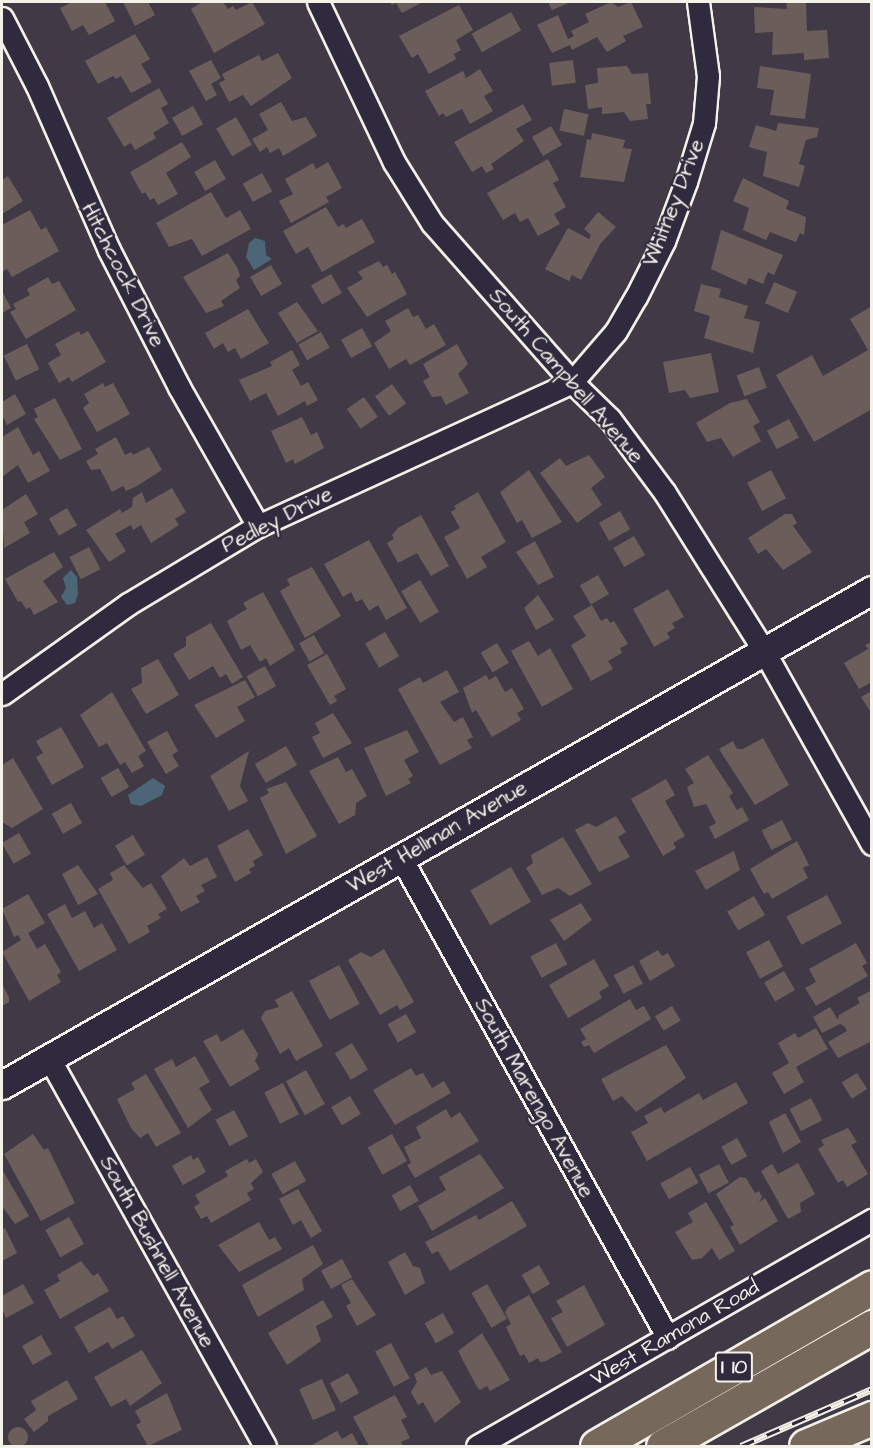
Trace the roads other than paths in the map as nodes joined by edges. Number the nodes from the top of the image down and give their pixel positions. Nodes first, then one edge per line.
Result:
1 (318, 2) edge
2 (698, 2) edge
3 (2, 18) edge
4 (572, 382) junction
5 (258, 526) junction
6 (872, 590) edge
7 (764, 651) junction
8 (3, 688) edge
9 (872, 844) edge
10 (401, 858) junction
11 (48, 1058) junction
12 (2, 1085) edge
13 (872, 1220) edge
14 (872, 1287) edge
15 (872, 1327) edge
16 (668, 1338) junction
17 (872, 1418) edge
18 (265, 1446) edge
19 (477, 1446) edge
20 (597, 1446) edge
21 (663, 1446) edge
22 (806, 1446) edge

1 - 4 street, South Campbell Avenue
2 - 4 street, Whitney Drive
3 - 5 street, Hitchcock Drive
4 - 5 street, Pedley Drive
4 - 7 street, South Campbell Avenue
5 - 8 street, Pedley Drive
6 - 7 street, West Hellman Avenue
7 - 9 street, South Campbell Avenue
7 - 10 street, West Hellman Avenue
10 - 11 street, West Hellman Avenue
10 - 16 street, South Marengo Avenue
11 - 12 street, West Hellman Avenue
11 - 18 street, South Bushnell Avenue
13 - 16 street, West Ramona Road
14 - 20 highway, I 10
15 - 21 highway
16 - 19 street, West Ramona Road
17 - 22 highway

